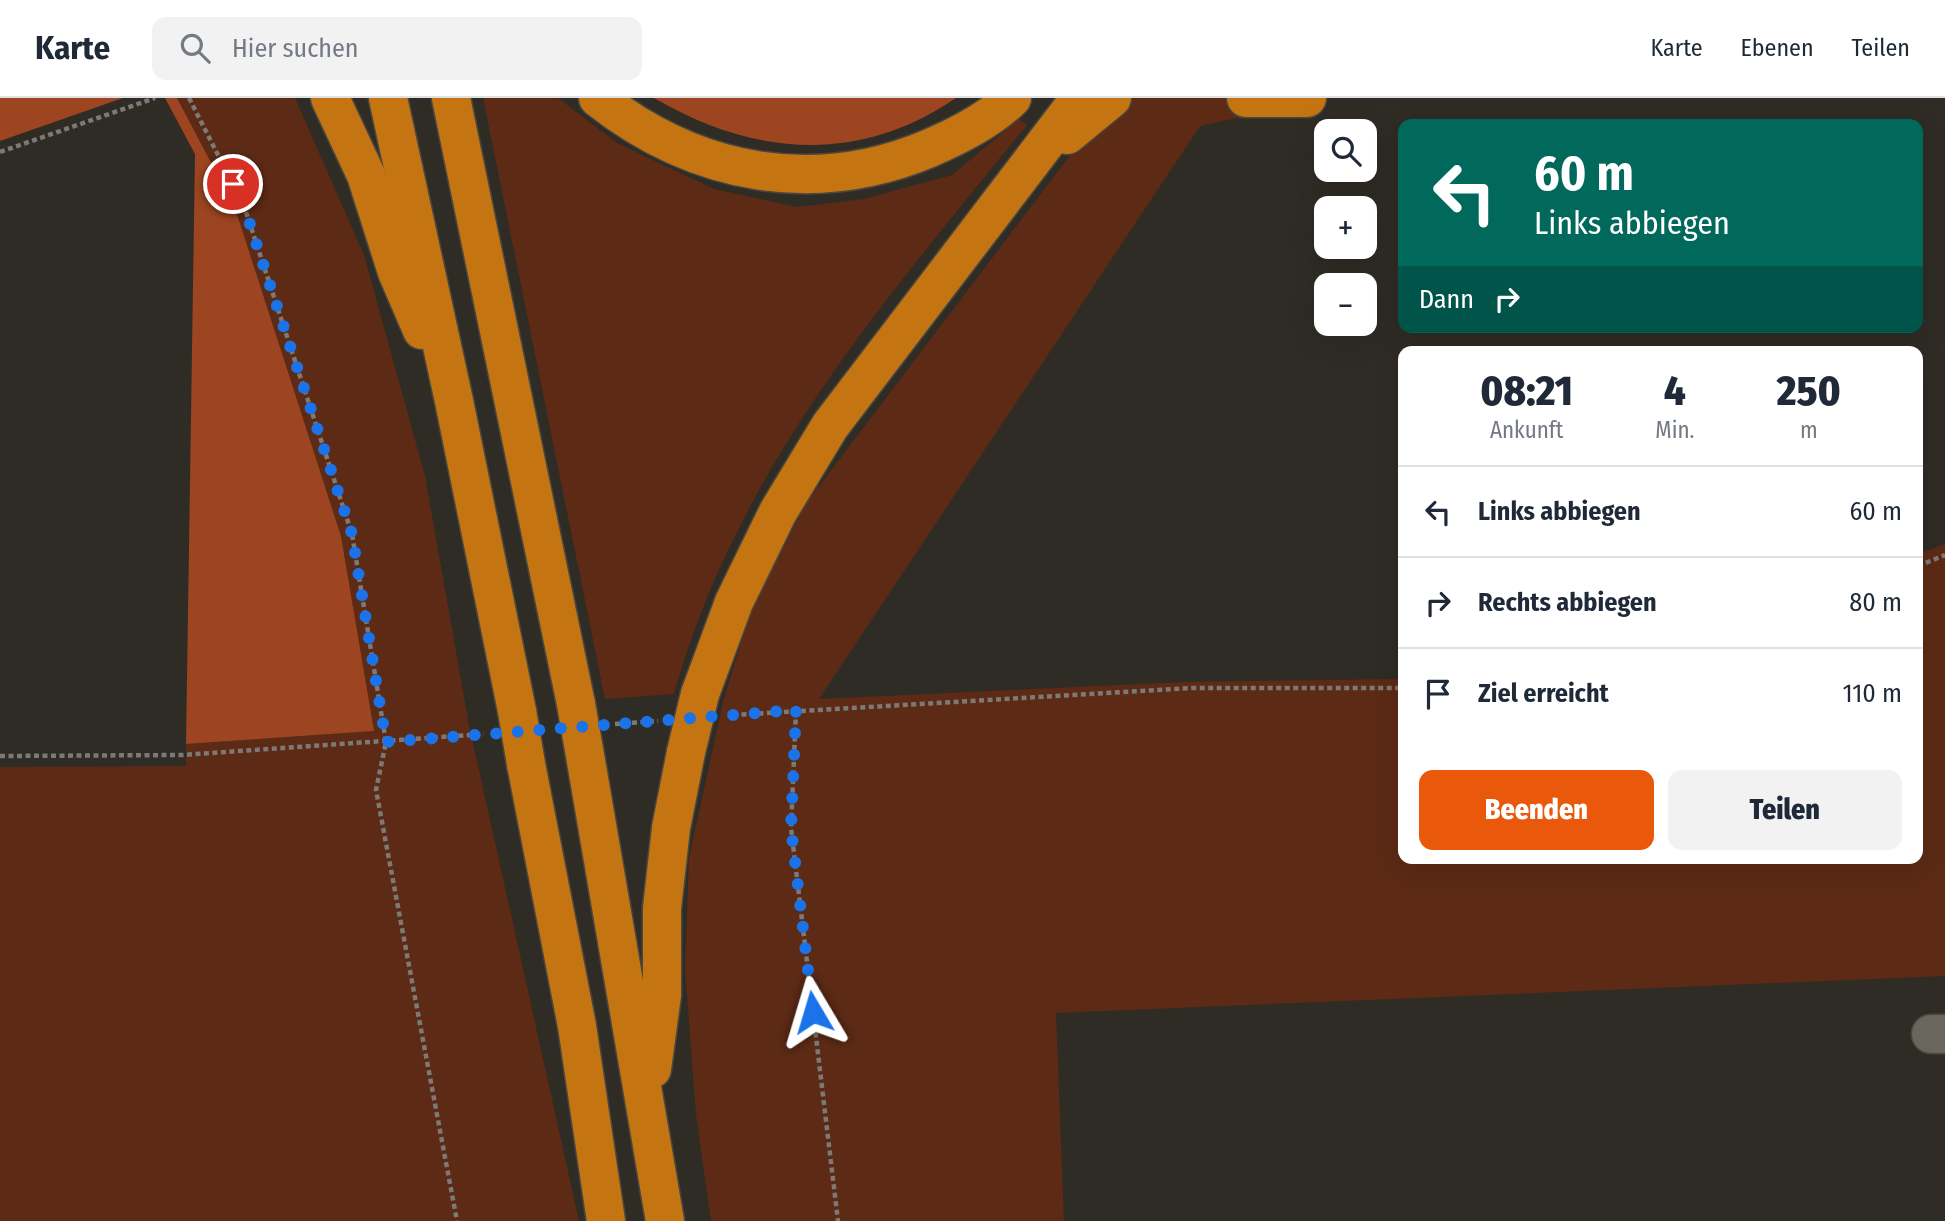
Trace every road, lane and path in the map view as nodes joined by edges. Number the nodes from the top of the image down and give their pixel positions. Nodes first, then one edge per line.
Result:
1 (155, 98) edge
2 (189, 98) edge
3 (330, 98) edge
4 (388, 98) edge
5 (451, 98) edge
6 (598, 98) edge
7 (1012, 98) edge
8 (1080, 98) edge
9 (1112, 98) edge
10 (1246, 98) edge
11 (1307, 98) edge
12 (0, 152) edge
13 (1021, 171) junction
14 (454, 401) junction
15 (1945, 555) edge
16 (1923, 564) edge
17 (1398, 688) edge
18 (714, 705) junction
19 (796, 710) junction
20 (590, 714) junction
21 (659, 721) dead end
22 (506, 722) junction
23 (386, 742) junction
24 (0, 756) edge
25 (647, 1105) junction
26 (457, 1221) edge
27 (606, 1221) edge
28 (665, 1221) edge
29 (838, 1221) edge

1 - 12 path
2 - 23 path
3 - 14 highway
4 - 14 highway
5 - 20 highway
6 - 7 highway
8 - 13 highway
9 - 13 highway
10 - 11 highway
13 - 18 highway
14 - 22 highway
15 - 16 path
17 - 19 path
18 - 19 path
18 - 25 highway, bridge
19 - 29 path
20 - 21 path
20 - 25 highway, bridge
22 - 23 path
22 - 27 highway, bridge
23 - 24 path
23 - 26 path
25 - 28 highway

